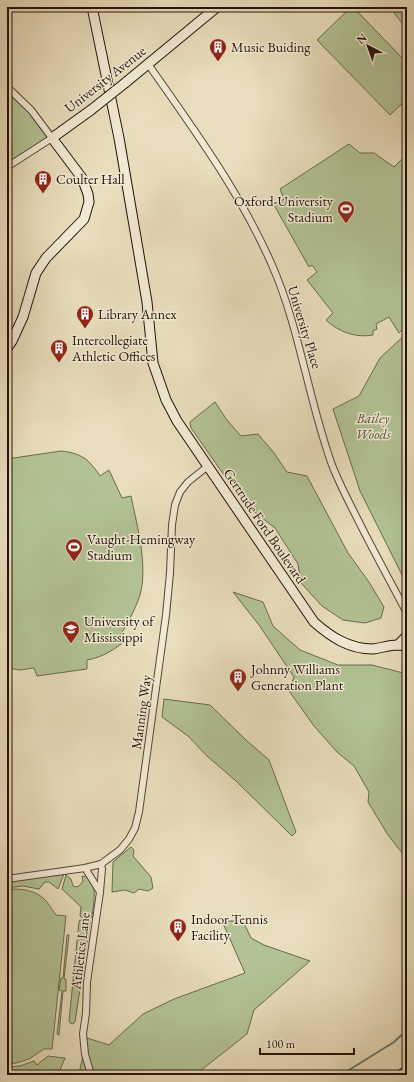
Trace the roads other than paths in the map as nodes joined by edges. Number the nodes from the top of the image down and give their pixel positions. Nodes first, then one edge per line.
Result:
1 (92, 7) edge
2 (217, 7) edge
3 (148, 64) junction
4 (7, 88) edge
5 (52, 138) junction
6 (7, 167) edge
7 (7, 348) edge
8 (208, 466) junction
9 (407, 613) edge
10 (407, 636) edge
11 (398, 645) junction
12 (407, 646) edge
13 (101, 864) junction
14 (85, 868) junction
15 (7, 879) edge
16 (100, 892) junction
17 (407, 1072) edge
18 (91, 1075) edge
19 (402, 1075) edge

1 - 8 street, Gertrude Ford Boulevard
2 - 3 street, University Avenue
3 - 5 street, University Avenue, bridge
3 - 9 street, University Place
4 - 5 street
5 - 6 street, University Avenue
5 - 7 street
8 - 11 street, Gertrude Ford Boulevard
8 - 13 street, Manning Way
10 - 11 street
11 - 12 street, Gertrude Ford Boulevard
13 - 14 street, Manning Way
13 - 16 street, Athletics Lane
14 - 15 street, Manning Way
14 - 16 street
16 - 18 street, Athletics Lane
17 - 19 highway

